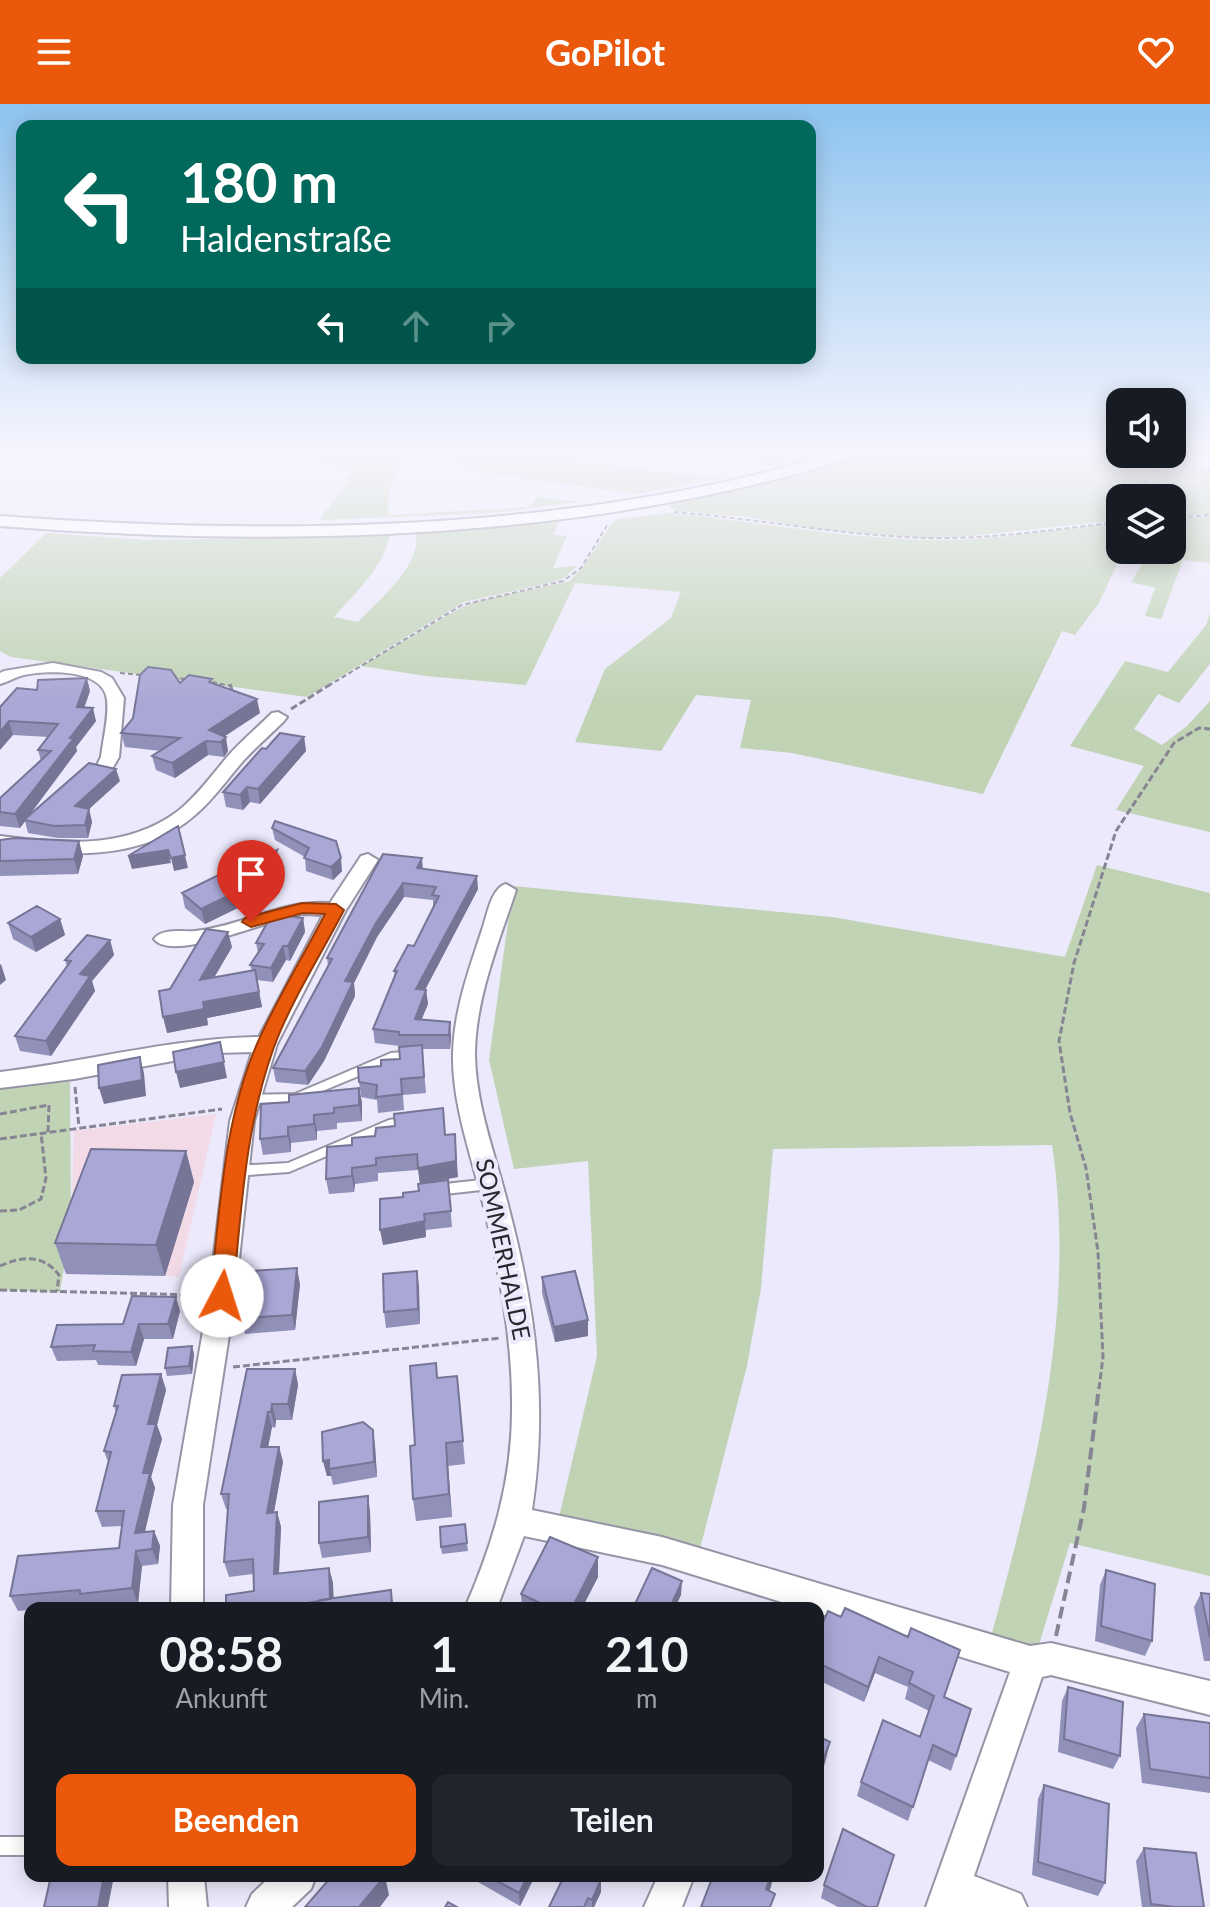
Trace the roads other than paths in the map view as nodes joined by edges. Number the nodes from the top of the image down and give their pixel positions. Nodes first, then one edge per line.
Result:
1 (0, 679) edge
2 (278, 717) road end
3 (106, 765) edge
4 (0, 842) edge
5 (368, 860) dead end
6 (506, 890) dead end
7 (336, 910) junction
8 (164, 939) dead end
9 (266, 1044) junction
10 (423, 1054) edge
11 (0, 1080) edge
12 (247, 1103) junction
13 (426, 1118) edge
14 (234, 1171) junction
15 (491, 1184) junction
16 (424, 1192) edge
17 (513, 1520) junction
18 (792, 1599) edge
19 (187, 1602) edge
20 (484, 1602) edge
21 (824, 1607) edge
22 (1040, 1661) junction
23 (1210, 1698) edge
24 (0, 1846) edge
25 (24, 1846) edge
26 (186, 1882) edge
27 (292, 1882) edge
28 (673, 1882) edge
29 (949, 1897) edge
30 (188, 1907) edge
31 (265, 1907) edge
32 (663, 1907) edge
33 (1008, 1907) edge

1 - 3 street
2 - 4 street
5 - 7 street
6 - 15 street, SOMMERHALDE
7 - 8 street
7 - 9 street
9 - 11 street
9 - 12 street
10 - 12 lane
12 - 14 street
13 - 14 lane
14 - 19 street
15 - 16 lane
15 - 17 street, SOMMERHALDE
17 - 18 street
17 - 20 street, SOMMERHALDE
21 - 22 street
22 - 23 street
22 - 29 street
24 - 25 lane
26 - 30 street
27 - 31 street
28 - 32 street
29 - 33 street

